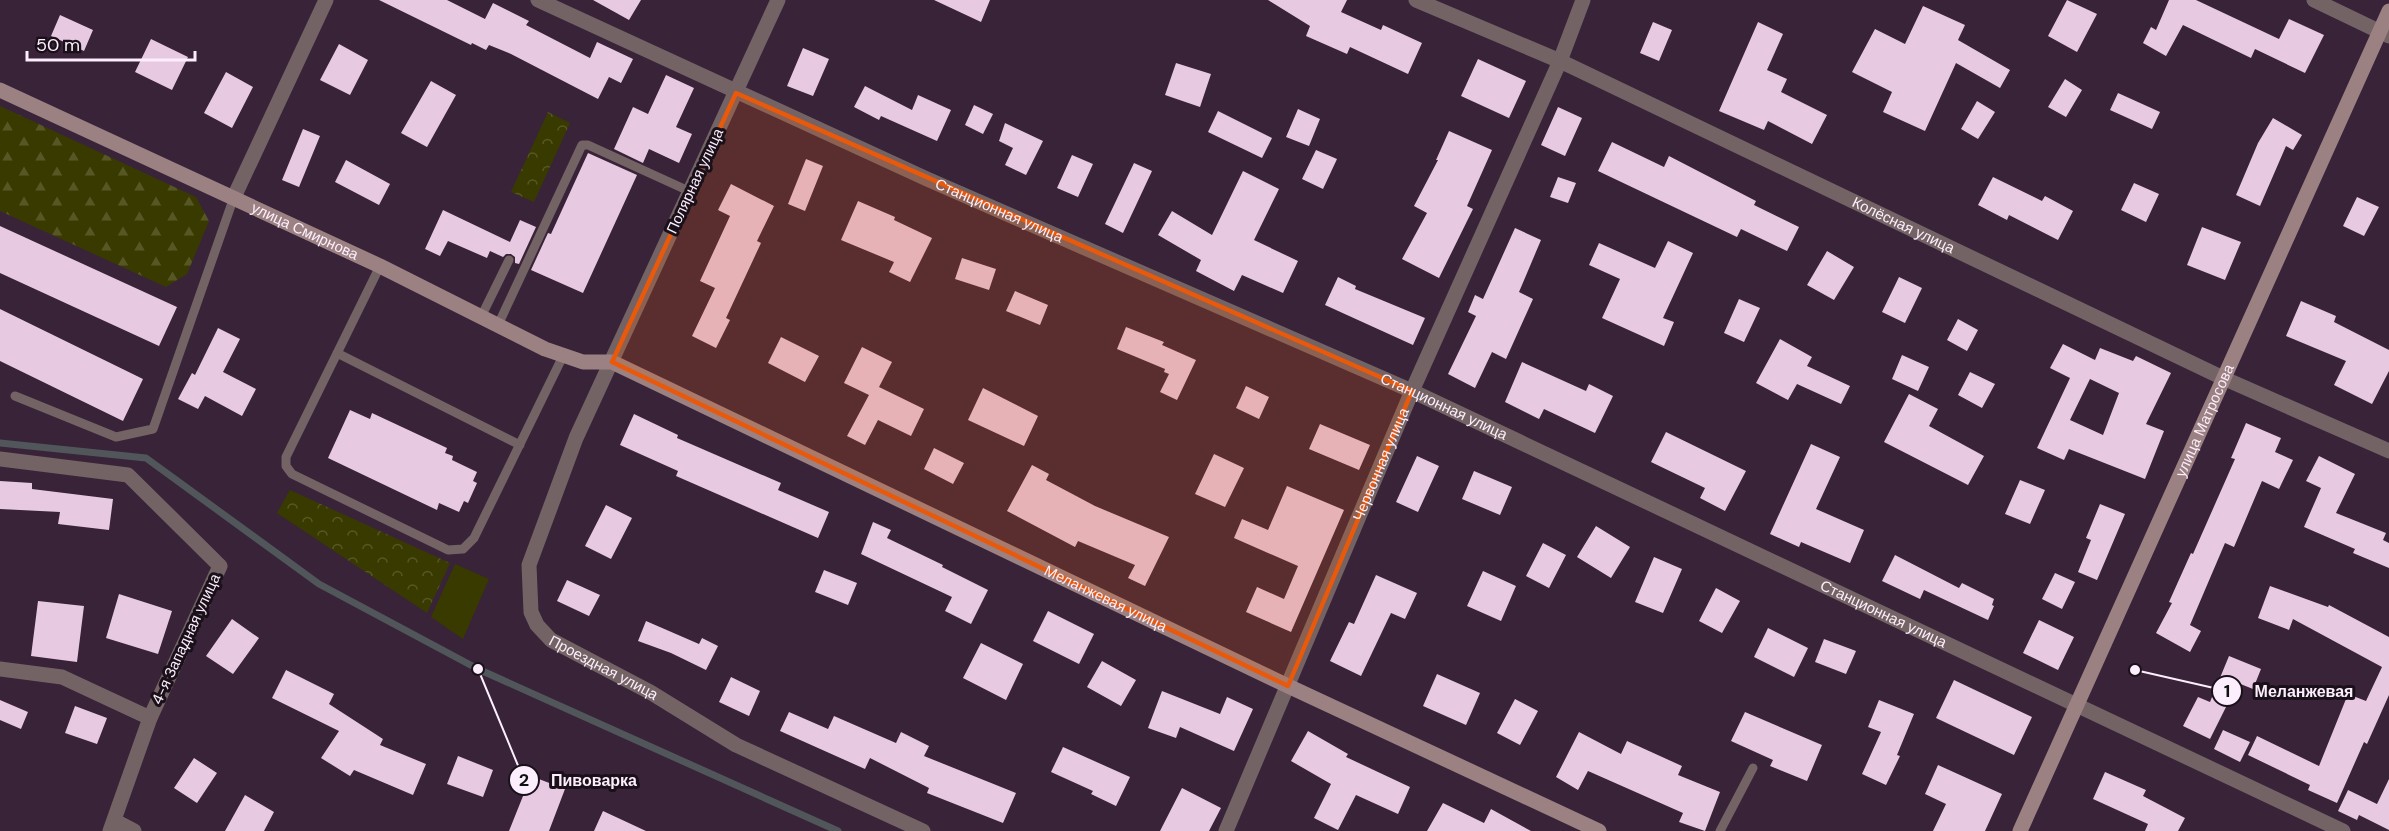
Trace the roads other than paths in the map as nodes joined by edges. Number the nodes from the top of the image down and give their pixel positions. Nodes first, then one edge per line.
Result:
1 (326, 0) edge
2 (538, 0) edge
3 (778, 0) edge
4 (1416, 0) edge
5 (1583, 0) edge
6 (2314, 0) edge
7 (2389, 11) edge
8 (2384, 34) edge
9 (1560, 61) junction
10 (0, 90) edge
11 (736, 93) junction
12 (691, 192) junction
13 (234, 197) junction
14 (509, 260) dead end
15 (380, 266) junction
16 (481, 317) junction
17 (498, 325) junction
18 (337, 353) junction
19 (563, 356) junction
20 (612, 362) junction
21 (2223, 378) junction
22 (1412, 391) junction
23 (15, 396) dead end
24 (520, 445) junction
25 (2389, 451) edge
26 (0, 459) edge
27 (0, 669) edge
28 (1288, 686) junction
29 (2077, 704) junction
30 (150, 718) junction
31 (1753, 768) dead end
32 (112, 826) edge
33 (134, 831) edge
34 (923, 831) edge
35 (1226, 831) edge
36 (1599, 831) edge
37 (1720, 831) edge
38 (2020, 831) edge
39 (2343, 831) edge

1 - 13 street
2 - 11 street, Станционная улица
3 - 11 street, Полярная улица
4 - 9 street, Колёсная улица
5 - 9 street, Червонная улица
6 - 8 street
7 - 8 street, улица Матросова
8 - 21 street, улица Матросова
9 - 21 street, Колёсная улица
9 - 22 street, Червонная улица
10 - 13 street, улица Смирнова
11 - 12 street, Полярная улица
11 - 22 street, Станционная улица
12 - 17 lane
12 - 20 street, Полярная улица
13 - 15 street, улица Смирнова
13 - 23 lane
14 - 16 lane
15 - 16 street, улица Смирнова
15 - 18 lane
16 - 17 street, улица Смирнова
17 - 19 street, улица Смирнова
18 - 24 lane
18 - 24 lane
19 - 20 street, улица Смирнова
19 - 24 lane
20 - 28 street, Меланжевая улица
20 - 34 street, Проездная улица
21 - 25 street, Колёсная улица
21 - 29 street, улица Матросова
22 - 28 street, Червонная улица
22 - 29 street, Станционная улица
26 - 30 street, 4-я Западная улица
27 - 30 street
28 - 35 street, Червонная улица
28 - 36 street, Меланжевая улица
29 - 38 street, улица Матросова
29 - 39 street, Станционная улица
30 - 32 street
31 - 37 lane
32 - 33 street

